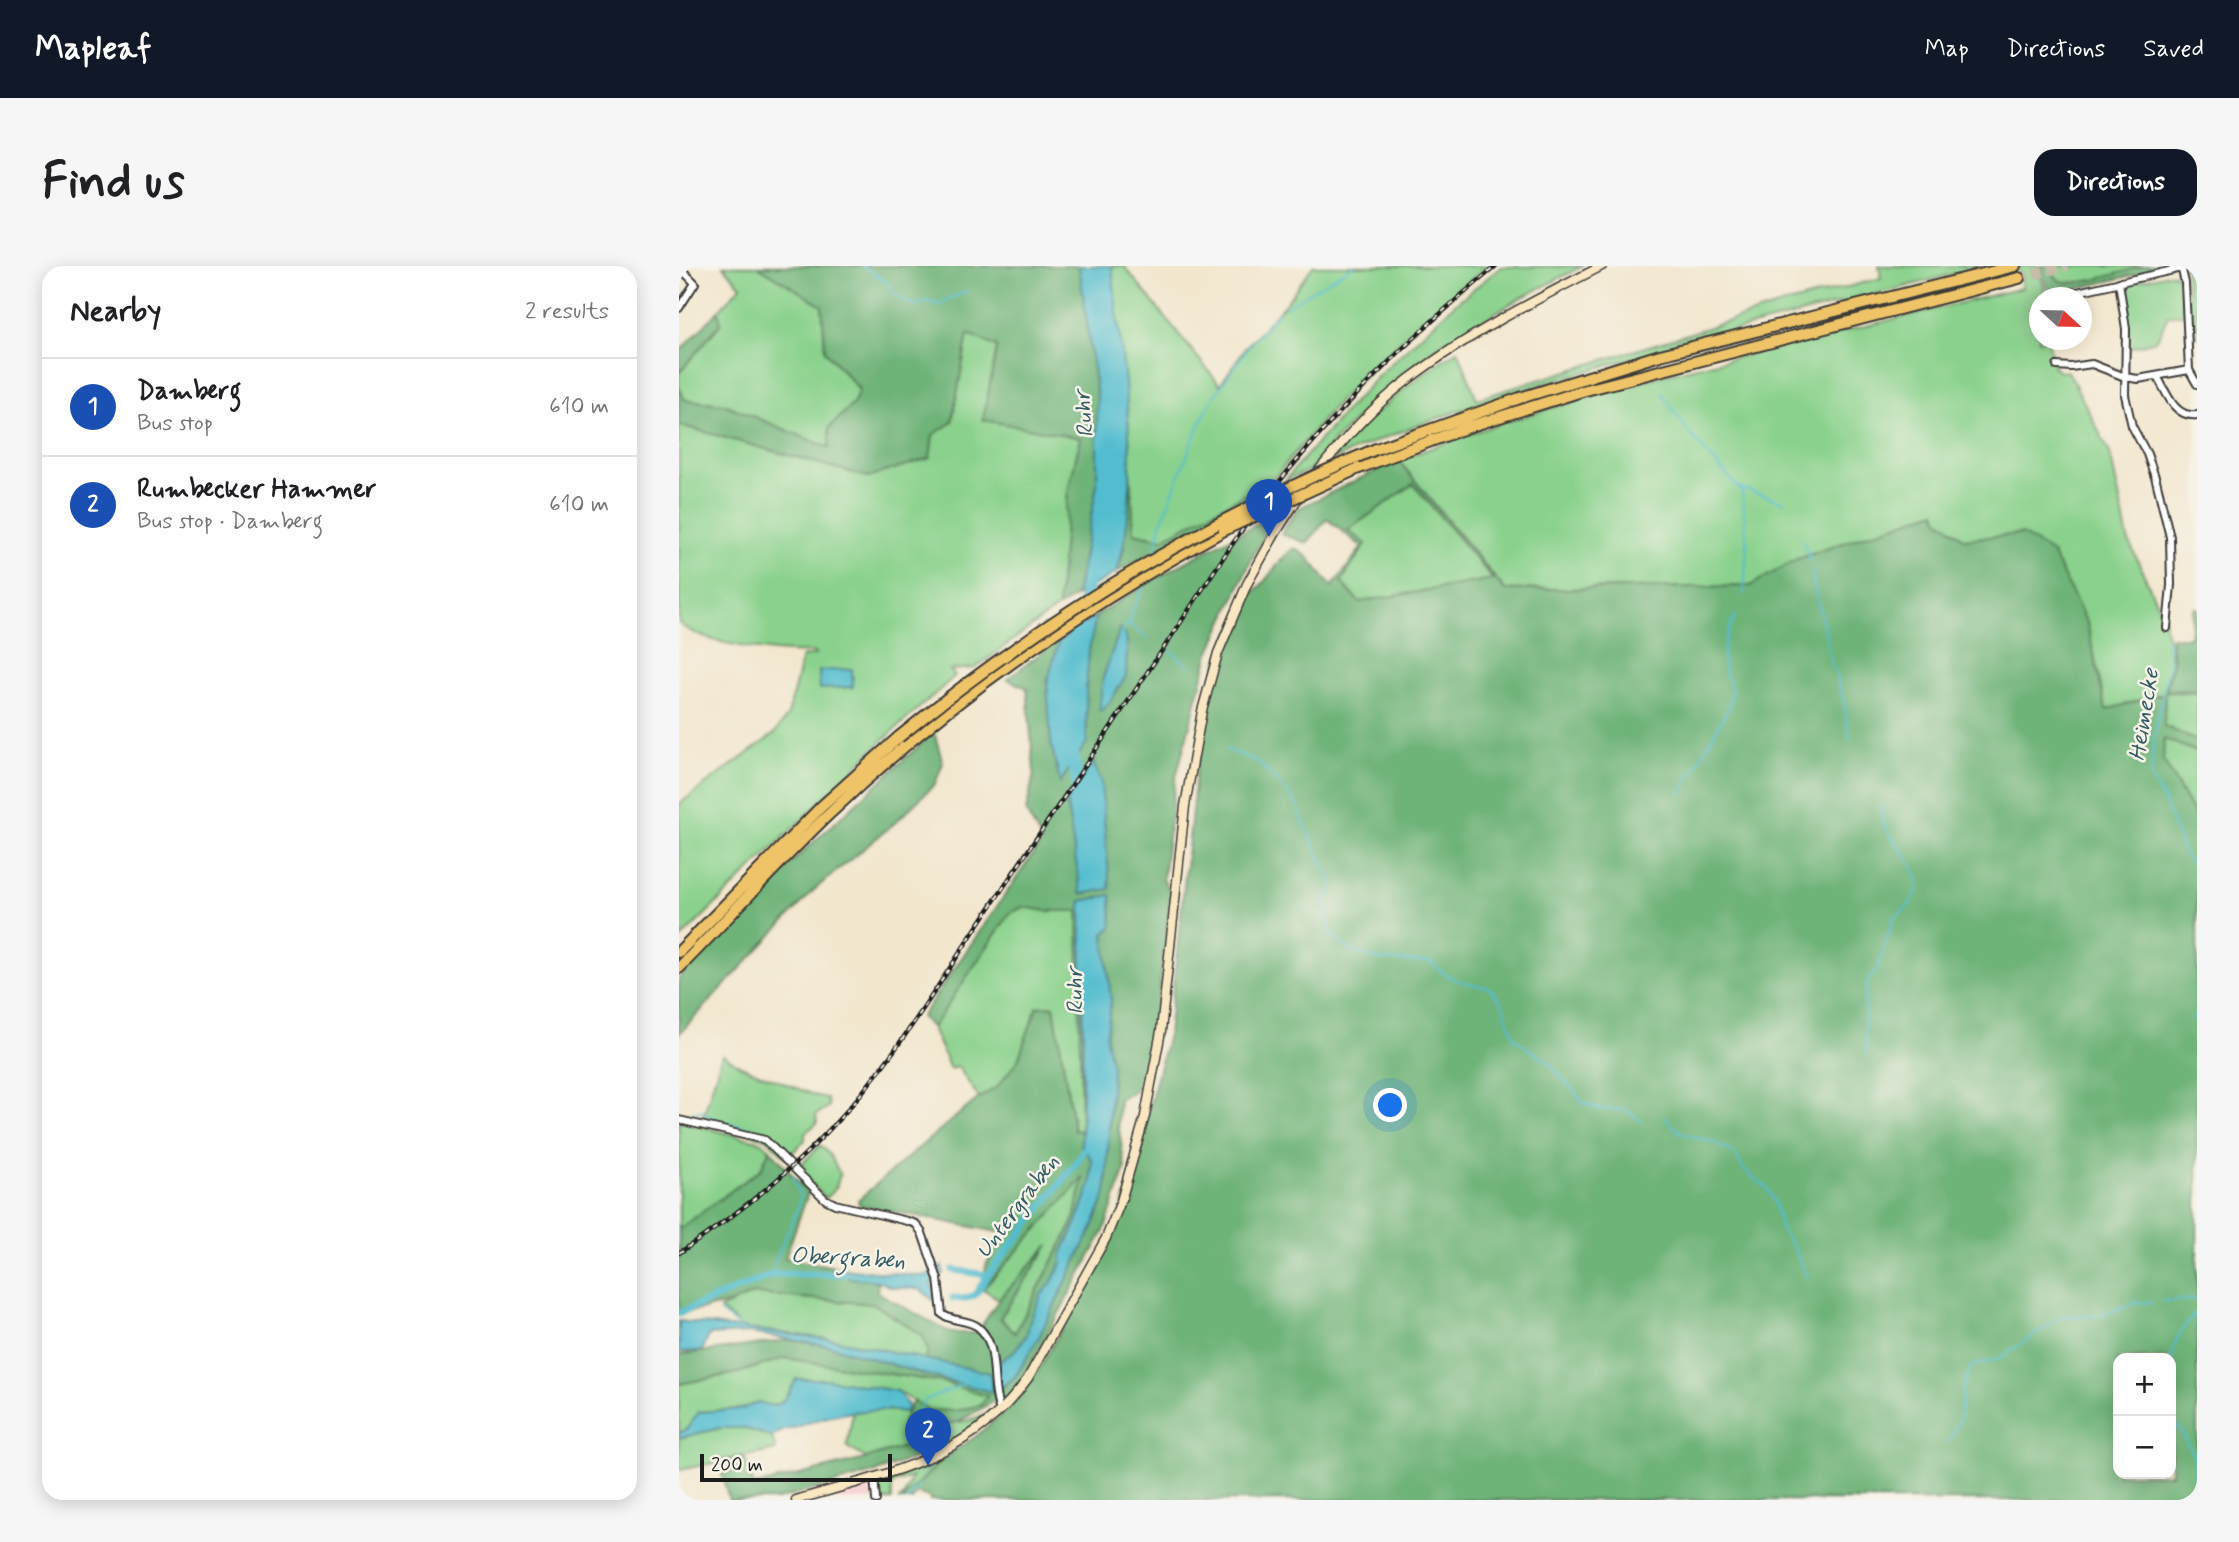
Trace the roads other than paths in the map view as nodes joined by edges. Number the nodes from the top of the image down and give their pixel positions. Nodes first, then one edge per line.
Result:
1 (1602, 266) edge
2 (2015, 266) tunnel mouth
3 (679, 267) edge
4 (2181, 267) edge
5 (2019, 278) tunnel mouth
6 (2119, 282) junction
7 (2092, 288) edge
8 (679, 308) edge
9 (2057, 366) dead end
10 (2189, 370) junction
11 (2157, 376) junction
12 (2125, 377) junction
13 (2197, 384) edge
14 (2197, 415) edge
15 (2167, 628) dead end
16 (902, 741) junction
17 (679, 952) edge
18 (679, 968) edge
19 (679, 1120) edge
20 (1000, 1410) junction
21 (874, 1477) junction
22 (796, 1500) edge
23 (876, 1500) edge

1 - 20 main road
2 - 16 highway, bridge
3 - 8 street
4 - 6 street
4 - 10 street
5 - 16 highway, bridge
6 - 7 street
6 - 12 street
9 - 12 street
10 - 11 street
10 - 13 street
11 - 12 street
11 - 14 street
12 - 15 street
16 - 17 highway
16 - 18 highway
19 - 20 street
20 - 21 main road
21 - 22 main road
21 - 23 street

